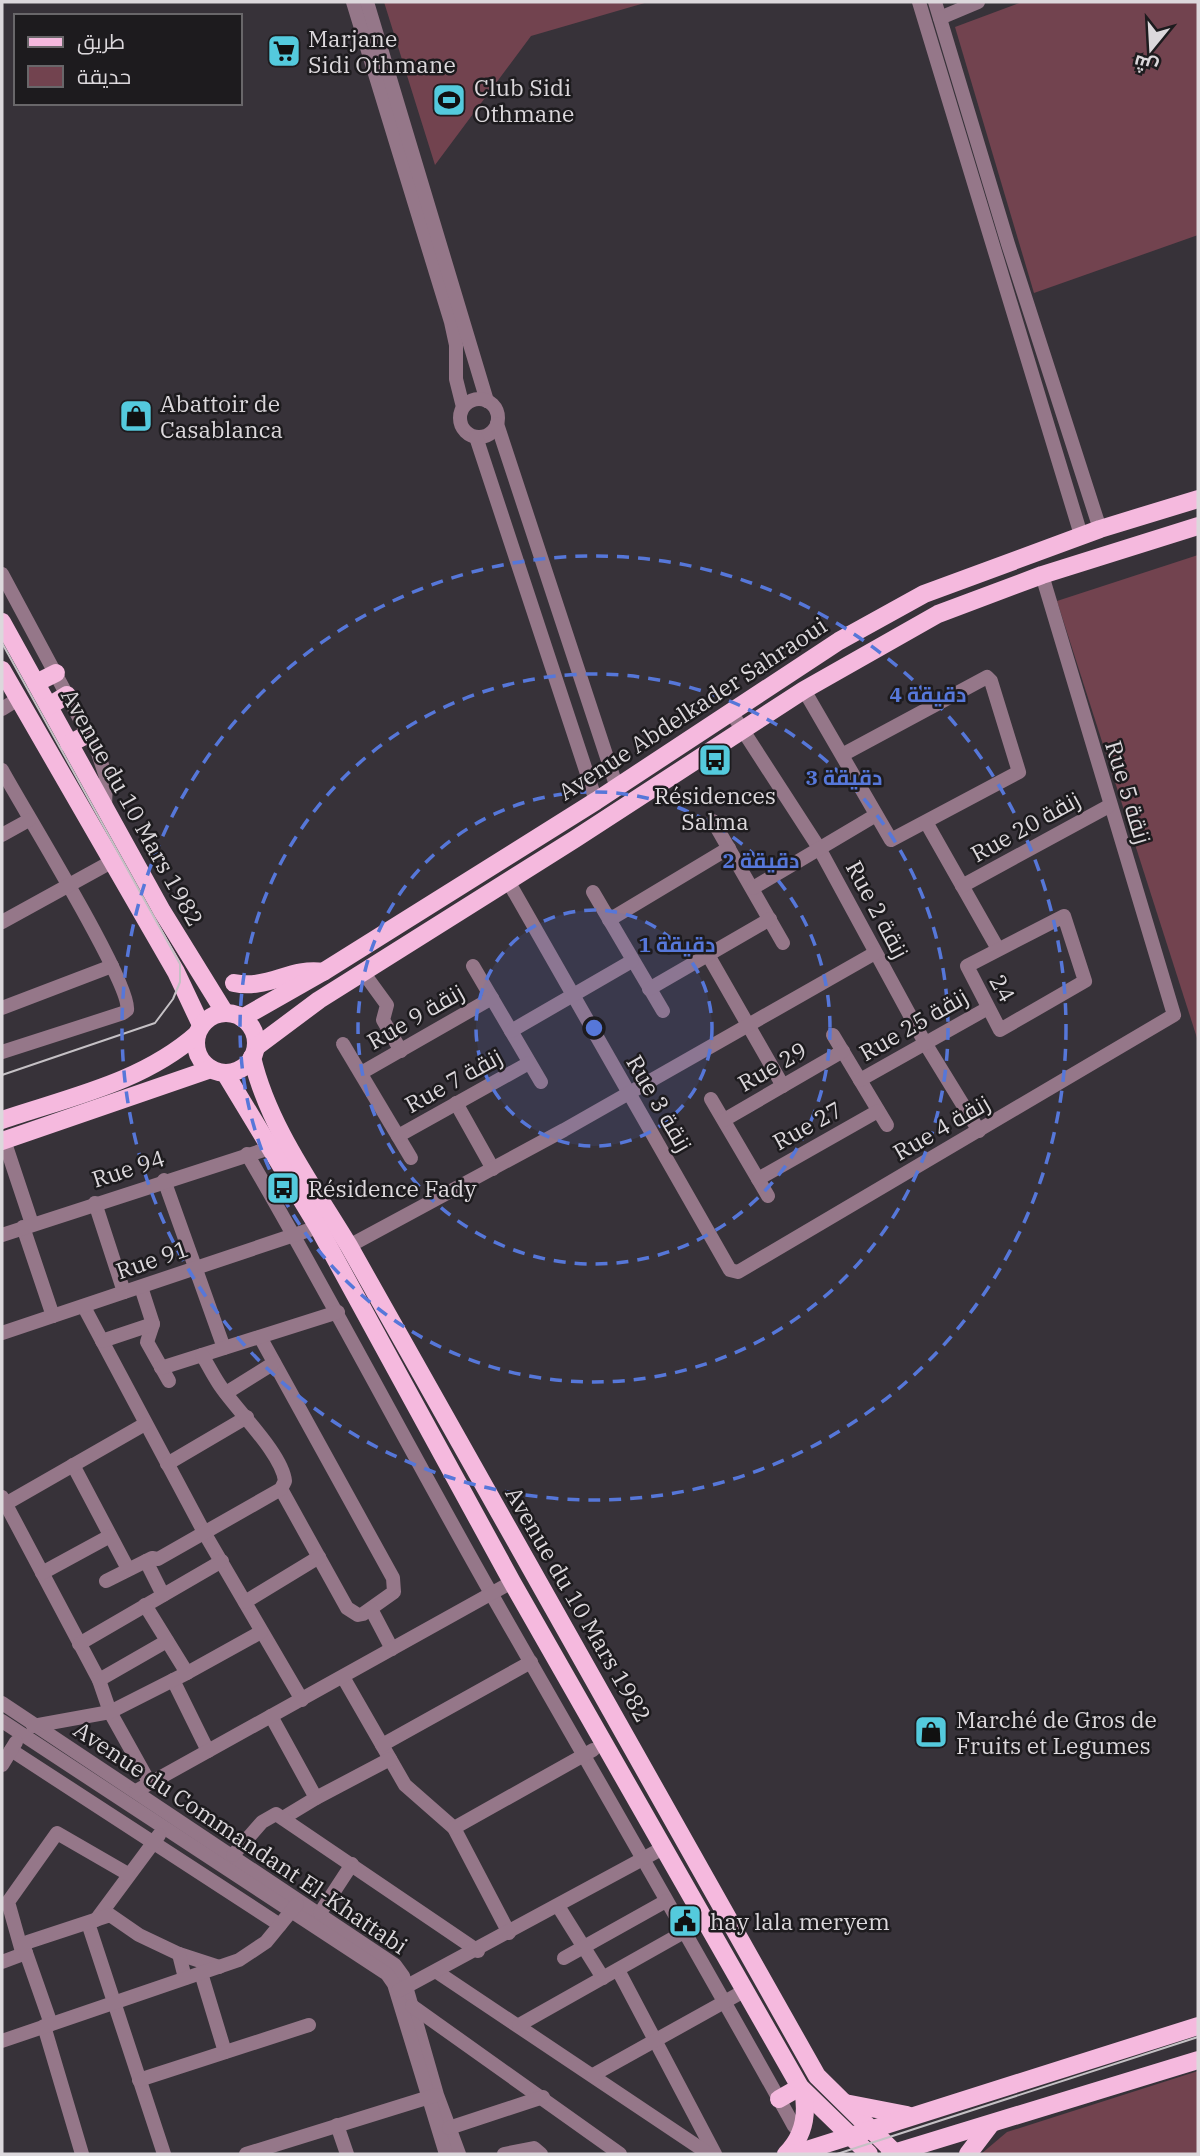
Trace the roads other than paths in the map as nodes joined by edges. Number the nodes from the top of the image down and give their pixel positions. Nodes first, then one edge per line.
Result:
1 (353, 2) edge
2 (367, 2) edge
3 (919, 2) edge
4 (935, 2) edge
5 (978, 2) edge
6 (940, 18) junction
7 (961, 86) junction
8 (946, 91) junction
9 (487, 401) junction
10 (463, 407) junction
11 (1060, 407) junction
12 (1043, 412) junction
13 (497, 424) junction
14 (476, 438) junction
15 (1198, 499) edge
16 (1198, 526) edge
17 (1100, 529) junction
18 (1081, 536) junction
19 (2, 574) edge
20 (1042, 575) junction
21 (2, 622) edge
22 (2, 670) edge
23 (56, 673) junction
24 (36, 684) junction
25 (804, 690) junction
26 (67, 695) junction
27 (18, 699) junction
28 (49, 706) junction
29 (2, 709) edge
30 (731, 712) junction
31 (743, 730) junction
32 (88, 734) junction
33 (69, 744) junction
34 (842, 755) junction
35 (2, 770) edge
36 (617, 788) junction
37 (596, 801) junction
38 (1109, 806) junction
39 (105, 808) junction
40 (876, 816) junction
41 (29, 820) junction
42 (713, 821) dead end
43 (926, 822) junction
44 (2, 835) edge
45 (729, 848) junction
46 (819, 848) junction
47 (111, 862) junction
48 (508, 881) junction
49 (68, 886) junction
50 (962, 886) junction
51 (753, 888) junction
52 (593, 892) dead end
53 (770, 919) junction
54 (609, 920) junction
55 (2, 922) edge
56 (783, 943) dead end
57 (998, 949) junction
58 (875, 953) junction
59 (708, 955) junction
60 (632, 961) junction
61 (112, 966) junction
62 (473, 966) dead end
63 (323, 972) junction
64 (363, 972) junction
65 (234, 983) dead end
66 (649, 989) junction
67 (571, 997) junction
68 (492, 998) junction
69 (2, 1007) edge
70 (988, 1008) junction
71 (663, 1011) dead end
72 (234, 1016) junction
73 (1172, 1020) joint
74 (750, 1023) junction
75 (199, 1029) junction
76 (510, 1031) junction
77 (833, 1035) dead end
78 (925, 1043) junction
79 (343, 1044) dead end
80 (401, 1051) junction
81 (842, 1051) junction
82 (2, 1052) edge
83 (254, 1052) junction
84 (529, 1063) junction
85 (218, 1071) junction
86 (361, 1073) junction
87 (860, 1080) junction
88 (541, 1082) dead end
89 (783, 1086) junction
90 (628, 1092) junction
91 (712, 1099) dead end
92 (456, 1103) junction
93 (878, 1111) junction
94 (2, 1120) edge
95 (724, 1120) junction
96 (887, 1125) dead end
97 (979, 1131) junction
98 (398, 1136) junction
99 (3, 1141) edge
100 (270, 1148) junction
101 (247, 1154) junction
102 (411, 1158) dead end
103 (493, 1169) junction
104 (758, 1179) junction
105 (164, 1180) junction
106 (768, 1196) dead end
107 (95, 1203) junction
108 (28, 1226) junction
109 (318, 1227) junction
110 (2, 1235) edge
111 (295, 1235) junction
112 (349, 1246) junction
113 (193, 1269) junction
114 (734, 1274) joint
115 (141, 1287) junction
116 (124, 1292) junction
117 (84, 1307) junction
118 (338, 1312) junction
119 (53, 1316) junction
120 (153, 1324) junction
121 (2, 1334) edge
122 (260, 1337) junction
123 (102, 1341) junction
124 (224, 1348) junction
125 (202, 1355) junction
126 (274, 1363) junction
127 (161, 1368) junction
128 (169, 1381) dead end
129 (226, 1393) junction
130 (247, 1417) junction
131 (145, 1424) junction
132 (167, 1464) junction
133 (73, 1465) junction
134 (281, 1489) junction
135 (3, 1502) edge
136 (205, 1534) junction
137 (110, 1536) junction
138 (319, 1557) junction
139 (146, 1561) junction
140 (222, 1561) junction
141 (128, 1569) junction
142 (42, 1573) junction
143 (106, 1581) dead end
144 (512, 1582) junction
145 (491, 1594) junction
146 (163, 1595) junction
147 (245, 1602) junction
148 (145, 1605) junction
149 (372, 1609) junction
150 (261, 1632) junction
151 (167, 1641) junction
152 (79, 1644) junction
153 (392, 1649) junction
154 (531, 1662) junction
155 (187, 1673) junction
156 (343, 1677) junction
157 (99, 1680) junction
158 (173, 1680) junction
159 (302, 1700) junction
160 (2, 1703) edge
161 (110, 1712) junction
162 (271, 1716) junction
163 (2, 1721) edge
164 (35, 1725) junction
165 (21, 1735) junction
166 (604, 1744) junction
167 (382, 1745) junction
168 (208, 1751) junction
169 (586, 1754) junction
170 (5, 1758) edge
171 (390, 1759) junction
172 (142, 1787) junction
173 (316, 1798) junction
174 (283, 1818) junction
175 (454, 1828) junction
176 (164, 1829) junction
177 (153, 1842) junction
178 (663, 1849) junction
179 (233, 1855) junction
180 (644, 1861) junction
181 (352, 1864) junction
182 (128, 1874) junction
183 (666, 1901) junction
184 (296, 1905) junction
185 (558, 1906) junction
186 (320, 1913) junction
187 (92, 1922) junction
188 (280, 1925) junction
189 (684, 1932) junction
190 (509, 1933) junction
191 (583, 1947) junction
192 (478, 1951) junction
193 (25, 1954) junction
194 (179, 1954) junction
195 (564, 1958) dead end
196 (2, 1962) edge
197 (219, 1967) junction
198 (618, 1970) junction
199 (438, 1972) junction
200 (201, 1973) junction
201 (185, 1978) junction
202 (603, 1978) junction
203 (401, 1990) junction
204 (744, 1991) junction
205 (112, 2002) junction
206 (723, 2002) junction
207 (411, 2006) junction
208 (47, 2025) junction
209 (309, 2025) dead end
210 (519, 2025) junction
211 (1198, 2026) edge
212 (656, 2039) junction
213 (2, 2040) edge
214 (225, 2052) junction
215 (1198, 2060) edge
216 (593, 2075) junction
217 (139, 2080) junction
218 (801, 2089) junction
219 (432, 2096) junction
220 (543, 2097) junction
221 (779, 2099) junction
222 (842, 2102) junction
223 (914, 2115) junction
224 (337, 2125) junction
225 (990, 2125) junction
226 (794, 2126) dead end
227 (449, 2128) junction
228 (872, 2129) junction
229 (851, 2137) junction
230 (82, 2154) edge
231 (163, 2154) edge
232 (250, 2154) edge
233 (347, 2154) edge
234 (446, 2154) edge
235 (458, 2154) edge
236 (505, 2154) edge
237 (541, 2154) edge
238 (620, 2154) edge
239 (709, 2154) edge
240 (715, 2154) edge
241 (786, 2154) edge
242 (794, 2154) edge
243 (869, 2154) edge
244 (893, 2154) edge
245 (968, 2154) edge

1 - 10 street
2 - 9 street
3 - 8 street
4 - 6 street
5 - 6 street
6 - 7 street
7 - 8 street
7 - 11 street
8 - 12 street
9 - 10 street
9 - 13 street
10 - 14 street
11 - 12 street
11 - 17 street
12 - 18 street
13 - 14 street
13 - 36 street
14 - 37 street
15 - 17 main road, Avenue Abdelkader Sahraoui
16 - 20 main road, Avenue Abdelkader Sahraoui
17 - 18 main road, Avenue Abdelkader Sahraoui
18 - 30 main road, Avenue Abdelkader Sahraoui
19 - 23 street
20 - 25 main road, Avenue Abdelkader Sahraoui
20 - 38 street, Rue 5 زنقة
21 - 24 main road, Avenue du 10 Mars 1982
22 - 27 main road, Avenue du 10 Mars 1982
23 - 24 main road
23 - 26 street
24 - 28 main road, Avenue du 10 Mars 1982
25 - 31 main road, Avenue Abdelkader Sahraoui
25 - 34 street
26 - 28 main road
26 - 32 street
27 - 29 street
27 - 47 main road, Avenue du 10 Mars 1982
28 - 33 main road, Avenue du 10 Mars 1982
30 - 31 street, Rue 2 زنقة
30 - 36 main road, Avenue Abdelkader Sahraoui
31 - 46 street, Rue 2 زنقة
31 - 48 main road, Avenue Abdelkader Sahraoui
32 - 33 main road
32 - 39 street
33 - 39 main road, Avenue du 10 Mars 1982
34 - 40 street
34 - 43 street
35 - 41 street
36 - 37 main road, Avenue Abdelkader Sahraoui
37 - 63 main road, Avenue Abdelkader Sahraoui
38 - 50 street, Rue 20 زنقة
38 - 73 street, Rue 5 زنقة
39 - 72 main road, Avenue du 10 Mars 1982
40 - 43 street
40 - 46 street
41 - 44 street
41 - 49 street
42 - 45 street
43 - 50 street
45 - 51 street
45 - 54 street
46 - 51 street
46 - 58 street, Rue 2 زنقة
47 - 49 street
47 - 75 main road, Avenue du 10 Mars 1982
48 - 64 main road, Avenue Abdelkader Sahraoui
48 - 67 street, Rue 3 زنقة
49 - 55 street
49 - 61 street
50 - 57 street
51 - 53 street
52 - 54 street
53 - 56 street
53 - 59 street
54 - 60 street
57 - 70 street, 24
57 - 70 street, 24
58 - 74 street
58 - 78 street, Rue 2 زنقة
59 - 66 street
59 - 74 street
60 - 66 street
60 - 67 street
61 - 69 street
61 - 82 street
62 - 68 street
63 - 65 main road
63 - 72 main road, Avenue Abdelkader Sahraoui
64 - 80 street
64 - 83 main road, Avenue Abdelkader Sahraoui
66 - 71 street
67 - 76 street
67 - 90 street, Rue 3 زنقة
68 - 76 street
68 - 80 street, Rue 9 زنقة
70 - 78 street, Rue 25 زنقة
72 - 75 main road
72 - 83 main road
73 - 97 street, Rue 4 زنقة
74 - 89 street
74 - 90 street
75 - 85 main road
75 - 94 main road
76 - 84 street
77 - 81 street
78 - 87 street, Rue 25 زنقة
78 - 97 street, Rue 2 زنقة
79 - 86 street
80 - 86 street, Rue 9 زنقة
81 - 87 street
81 - 89 street, Rue 29
83 - 85 main road
83 - 112 main road, Avenue du 10 Mars 1982
84 - 88 street
84 - 92 street, Rue 7 زنقة
85 - 99 main road
85 - 100 main road, Avenue du 10 Mars 1982
86 - 98 street
87 - 93 street
89 - 95 street, Rue 29
90 - 103 street
90 - 114 street, Rue 3 زنقة
91 - 95 street
92 - 98 street, Rue 7 زنقة
92 - 103 street
93 - 96 street
93 - 104 street, Rue 27
95 - 104 street
97 - 114 street, Rue 4 زنقة
98 - 102 street
99 - 108 street
100 - 101 street, Rue 94
100 - 109 main road, Avenue du 10 Mars 1982
101 - 105 street, Rue 94
101 - 111 street
103 - 112 street
104 - 106 street
105 - 107 street, Rue 94
105 - 113 street
107 - 108 street, Rue 94
107 - 116 street
108 - 110 street, Rue 94
108 - 119 street
109 - 111 street, Rue 91
109 - 144 main road, Avenue du 10 Mars 1982
111 - 113 street, Rue 91
111 - 118 street
112 - 222 main road, Avenue du 10 Mars 1982
113 - 115 street, Rue 91
113 - 124 street
115 - 116 street, Rue 91
115 - 120 street
116 - 117 street, Rue 91
117 - 119 street, Rue 91
117 - 123 street
118 - 122 street
118 - 145 street
119 - 121 street, Rue 91
120 - 123 street
120 - 127 street
122 - 124 street
122 - 126 street
123 - 131 street
124 - 125 street
125 - 127 street
125 - 129 street
126 - 129 street
126 - 149 street
127 - 128 street
129 - 130 street
130 - 132 street
130 - 134 street
131 - 132 street
131 - 133 street
132 - 136 street
133 - 135 street
133 - 137 street
134 - 136 street
134 - 138 street
135 - 142 street
136 - 139 street
136 - 140 street
137 - 141 street
137 - 142 street
138 - 147 street
138 - 149 street
139 - 141 street
139 - 146 street
140 - 146 street
140 - 147 street
141 - 143 street
142 - 152 street
144 - 145 street
144 - 166 main road, Avenue du 10 Mars 1982
145 - 153 street
145 - 154 street
146 - 148 street
147 - 150 street
148 - 151 street
148 - 152 street
149 - 153 street
150 - 155 street
150 - 159 street
151 - 155 street
151 - 157 street
152 - 157 street
153 - 156 street
154 - 167 street
154 - 169 street
155 - 158 street
156 - 159 street
156 - 167 street
157 - 161 street
158 - 161 street
158 - 168 street
159 - 162 street
160 - 164 street, Avenue du Commandant El-Khattabi
161 - 164 street
161 - 172 street
162 - 168 street
162 - 173 street
163 - 165 street, Avenue du Commandant El-Khattabi
164 - 165 street
164 - 172 street, Avenue du Commandant El-Khattabi
165 - 170 street
165 - 176 street, Avenue du Commandant El-Khattabi
166 - 169 street
166 - 178 main road, Avenue du 10 Mars 1982
167 - 171 street
168 - 172 street
169 - 175 street
169 - 180 street
170 - 177 street
171 - 173 street
171 - 175 street
172 - 179 street, Avenue du Commandant El-Khattabi
173 - 174 street
174 - 179 street
174 - 181 street
175 - 190 street
176 - 177 street
176 - 184 street, Avenue du Commandant El-Khattabi
177 - 182 street
177 - 188 street
178 - 180 street
178 - 204 main road, Avenue du 10 Mars 1982
179 - 184 street, Avenue du Commandant El-Khattabi
180 - 183 street
180 - 185 street
181 - 186 street
181 - 192 street
182 - 187 street
182 - 193 street
183 - 189 street
183 - 191 street
184 - 186 street, Avenue du Commandant El-Khattabi
184 - 188 street
184 - 203 street, Avenue du Commandant El-Khattabi
185 - 190 street
185 - 191 street
186 - 203 street, Avenue du Commandant El-Khattabi
187 - 193 street
187 - 194 street
187 - 205 street
188 - 197 street
189 - 198 street
189 - 206 street
190 - 192 street
191 - 195 street
191 - 202 street
192 - 199 street
193 - 196 street
193 - 208 street
194 - 197 street
194 - 201 street
197 - 200 street
198 - 202 street
198 - 212 street
199 - 203 street
199 - 210 street
200 - 201 street
200 - 214 street
201 - 205 street
202 - 210 street
203 - 207 street, Avenue du Commandant El-Khattabi
203 - 219 street, Avenue du Commandant El-Khattabi
204 - 206 street
204 - 218 main road, Avenue du 10 Mars 1982
205 - 208 street
205 - 217 street
206 - 212 street
206 - 221 street
207 - 219 street, Avenue du Commandant El-Khattabi
207 - 220 street
208 - 213 street
208 - 230 street
209 - 214 street
210 - 216 street
211 - 223 main road
212 - 216 street
212 - 240 street
214 - 217 street
215 - 225 main road
216 - 239 street
217 - 231 street
218 - 221 main road
218 - 229 main road, Avenue du 10 Mars 1982
218 - 241 main road
219 - 224 street
219 - 227 street, Avenue du Commandant El-Khattabi
219 - 234 street, Avenue du Commandant El-Khattabi
220 - 227 street
220 - 238 street
221 - 226 street
222 - 223 main road
222 - 228 main road, Avenue du 10 Mars 1982
223 - 228 main road
224 - 232 street
224 - 233 street
225 - 244 main road
225 - 245 main road
227 - 235 street, Avenue du Commandant El-Khattabi
228 - 229 main road
228 - 244 main road, Avenue du 10 Mars 1982
229 - 242 main road
229 - 243 main road, Avenue du 10 Mars 1982
236 - 237 street

